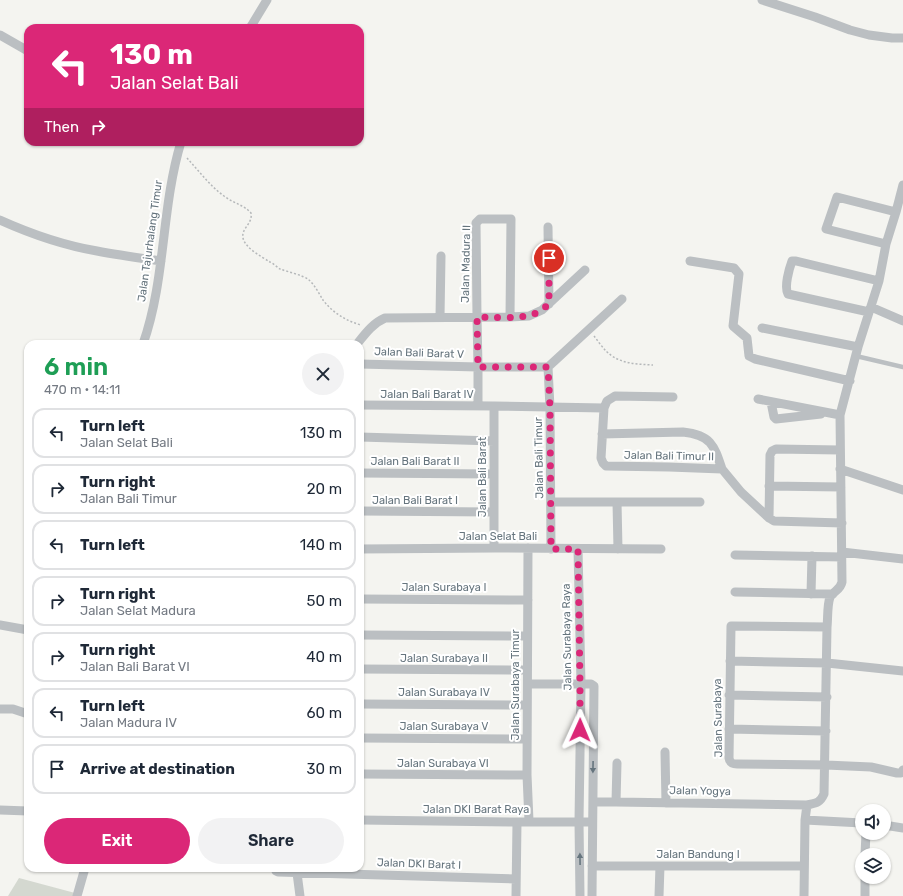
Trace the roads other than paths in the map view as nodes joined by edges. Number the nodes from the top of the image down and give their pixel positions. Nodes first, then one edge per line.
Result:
1 (267, 0) edge
2 (762, 0) edge
3 (252, 24) edge
4 (0, 35) edge
5 (903, 38) edge
6 (24, 49) edge
7 (180, 146) edge
8 (903, 185) edge
9 (896, 212) junction
10 (0, 220) edge
11 (548, 227) dead end
12 (886, 244) junction
13 (441, 256) dead end
14 (161, 260) junction
15 (690, 261) dead end
16 (585, 270) dead end
17 (879, 281) junction
18 (622, 299) dead end
19 (549, 304) junction
20 (870, 309) junction
21 (440, 317) junction
22 (477, 317) junction
23 (510, 317) junction
24 (903, 321) edge
25 (762, 328) dead end
26 (144, 340) edge
27 (360, 340) edge
28 (857, 352) junction
29 (364, 364) edge
30 (478, 367) junction
31 (548, 367) junction
32 (903, 367) edge
33 (850, 381) junction
34 (673, 397) dead end
35 (758, 399) dead end
36 (771, 402) junction
37 (364, 406) edge
38 (478, 406) junction
39 (494, 406) junction
40 (550, 408) junction
41 (604, 408) junction
42 (835, 414) junction
43 (602, 434) junction
44 (364, 437) edge
45 (494, 441) junction
46 (840, 450) junction
47 (722, 469) junction
48 (840, 469) junction
49 (364, 473) edge
50 (494, 474) junction
51 (770, 486) junction
52 (841, 487) junction
53 (903, 490) edge
54 (551, 502) junction
55 (618, 502) junction
56 (700, 502) dead end
57 (364, 512) edge
58 (494, 512) junction
59 (769, 518) junction
60 (842, 523) junction
61 (494, 548) junction
62 (528, 548) junction
63 (618, 548) junction
64 (364, 549) edge
65 (551, 549) junction
66 (578, 549) junction
67 (660, 549) dead end
68 (842, 554) junction
69 (735, 555) dead end
70 (812, 556) junction
71 (903, 559) edge
72 (735, 592) dead end
73 (811, 594) junction
74 (832, 594) junction
75 (364, 599) edge
76 (528, 600) junction
77 (0, 625) edge
78 (828, 627) junction
79 (24, 629) edge
80 (364, 635) edge
81 (528, 636) junction
82 (730, 661) junction
83 (827, 663) junction
84 (364, 669) edge
85 (527, 670) junction
86 (903, 671) edge
87 (528, 684) junction
88 (580, 684) junction
89 (729, 695) junction
90 (827, 697) junction
91 (364, 704) edge
92 (527, 705) junction
93 (0, 709) edge
94 (24, 713) edge
95 (729, 729) junction
96 (826, 731) junction
97 (364, 738) edge
98 (527, 739) junction
99 (665, 752) dead end
100 (617, 763) dead end
101 (826, 765) junction
102 (903, 770) edge
103 (364, 774) edge
104 (527, 775) junction
105 (593, 802) junction
106 (616, 802) junction
107 (666, 803) junction
108 (807, 805) junction
109 (0, 810) edge
110 (24, 811) edge
111 (364, 820) edge
112 (805, 820) junction
113 (529, 821) junction
114 (517, 822) junction
115 (579, 822) junction
116 (592, 822) junction
117 (855, 823) edge
118 (891, 826) edge
119 (903, 828) edge
120 (592, 866) junction
121 (660, 866) junction
122 (804, 866) junction
123 (84, 872) edge
124 (278, 872) edge
125 (297, 873) junction
126 (516, 879) junction
127 (865, 884) edge
128 (77, 896) edge
129 (300, 896) edge
130 (516, 896) edge
131 (580, 896) edge
132 (592, 896) edge
133 (659, 896) edge
134 (804, 896) edge
135 (865, 896) edge

1 - 3 street
2 - 5 street
4 - 6 street
7 - 14 street, Jalan Tajurhalang Timur
8 - 9 street
9 - 12 street
9 - 12 street
10 - 14 street
11 - 19 street
12 - 17 street
13 - 21 street
14 - 26 street, Jalan Tajurhalang Timur
15 - 33 street
16 - 19 street
17 - 20 street
17 - 20 street
18 - 31 street
19 - 23 street
20 - 24 street
20 - 28 street
21 - 22 street
21 - 27 street
22 - 23 street
22 - 23 street, Jalan Madura II
22 - 30 street, Jalan Madura II
25 - 28 street
28 - 32 lane
28 - 33 street
29 - 30 street, Jalan Bali Barat V
30 - 31 street, Jalan Bali Barat V
30 - 38 street, Jalan Madura II
31 - 40 street, Jalan Bali Timur
33 - 42 street
34 - 41 street
35 - 36 street
36 - 42 street
36 - 42 street
37 - 38 street, Jalan Bali Barat IV
38 - 39 street, Jalan Bali Barat IV
39 - 40 street, Jalan Bali Barat IV
39 - 45 street, Jalan Bali Barat
40 - 41 street, Jalan Bali Barat IV
40 - 54 street, Jalan Bali Timur
41 - 43 street, Jalan Bali Timur II
42 - 46 street
43 - 47 street
43 - 47 street, Jalan Bali Timur II
44 - 45 street
45 - 50 street, Jalan Bali Barat
46 - 48 street
46 - 51 street
47 - 59 street, Jalan Bali Timur II
48 - 52 street
48 - 53 street
49 - 50 street, Jalan Bali Barat II
50 - 58 street, Jalan Bali Barat
51 - 52 street
51 - 59 street
52 - 60 street
54 - 55 street
54 - 65 street, Jalan Bali Timur
55 - 56 street
55 - 63 street
57 - 58 street, Jalan Bali Barat I
58 - 61 street, Jalan Bali Barat
59 - 60 street
60 - 68 street
61 - 62 street, Jalan Selat Bali
61 - 64 street, Jalan Selat Bali
62 - 65 street, Jalan Selat Bali
62 - 76 street, Jalan Surabaya Timur
63 - 66 street, Jalan Selat Bali
63 - 67 street, Jalan Selat Bali
65 - 66 street, Jalan Selat Bali
66 - 88 street, Jalan Surabaya Raya
68 - 70 street
68 - 71 street
68 - 74 street
69 - 70 street
70 - 73 street
72 - 73 street
73 - 74 street
74 - 78 street
75 - 76 street, Jalan Surabaya I
76 - 81 street, Jalan Surabaya Timur
77 - 79 street
78 - 82 street, Jalan Surabaya
78 - 83 street
80 - 81 street
81 - 85 street, Jalan Surabaya Timur
82 - 83 street
82 - 89 street, Jalan Surabaya
83 - 86 street
83 - 90 street
84 - 85 street, Jalan Surabaya II
85 - 87 street, Jalan Surabaya Timur
87 - 88 street
87 - 92 street, Jalan Surabaya Timur
88 -> 105 street
88 - 115 street, Jalan Surabaya Raya
89 - 90 street
89 - 95 street, Jalan Surabaya
90 - 96 street
91 - 92 street, Jalan Surabaya IV
92 - 98 street, Jalan Surabaya Timur
93 - 94 street
95 - 96 street
95 - 101 street, Jalan Surabaya
96 - 101 street
97 - 98 street, Jalan Surabaya V
98 - 104 street, Jalan Surabaya Timur
99 - 107 street
100 - 106 street
101 - 102 street
101 - 108 street
103 - 104 street, Jalan Surabaya VI
104 - 113 street, Jalan Surabaya Timur
105 - 106 street, Jalan Yogya
105 - 116 street
106 - 107 street, Jalan Yogya
107 - 108 street, Jalan Yogya
108 - 112 street
109 - 110 street
111 - 114 street, Jalan DKI Barat Raya
112 - 117 street
112 - 122 street
113 - 114 street, Jalan DKI Barat Raya
113 - 115 street, Jalan DKI Barat Raya
114 - 126 street
115 - 116 street, Jalan DKI Barat Raya
131 -> 115 street, Jalan Surabaya Raya
116 - 120 street
118 - 119 street
120 - 121 street, Jalan Bandung I
120 - 132 street
121 - 122 street, Jalan Bandung I
121 - 133 street
122 - 134 street
123 - 128 street
124 - 125 street, Jalan DKI Barat I
125 - 126 street, Jalan DKI Barat I
125 - 129 street
126 - 130 street
127 - 135 street

